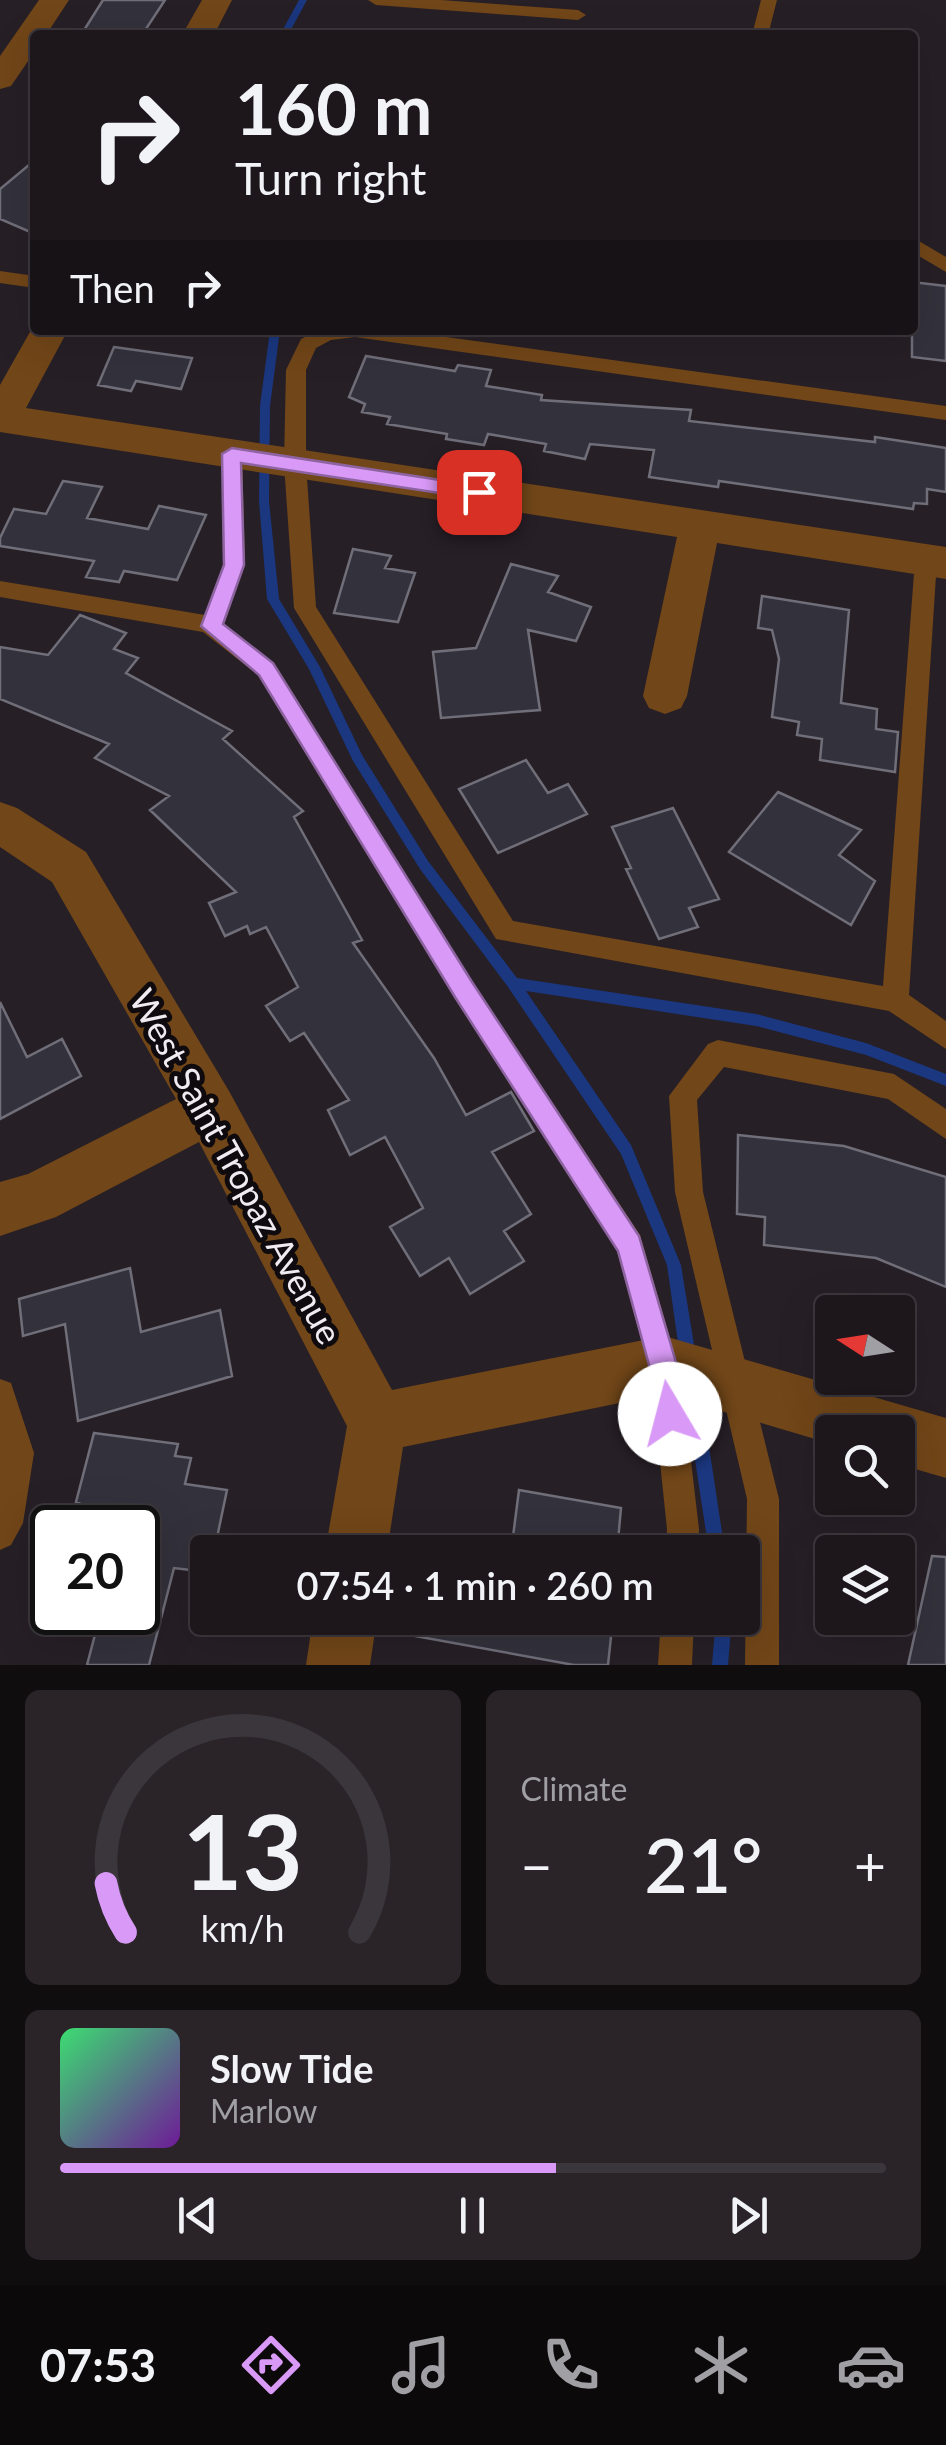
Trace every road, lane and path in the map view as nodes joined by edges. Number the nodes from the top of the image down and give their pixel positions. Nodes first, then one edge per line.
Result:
1 (54, 0) edge
2 (217, 0) edge
3 (376, 0) edge
4 (769, 0) edge
5 (578, 15) dead end
6 (33, 30) edge
7 (201, 30) edge
8 (761, 30) edge
9 (30, 35) edge
10 (0, 79) edge
11 (918, 247) edge
12 (946, 266) edge
13 (0, 277) edge
14 (30, 281) edge
15 (47, 335) edge
16 (326, 335) edge
17 (377, 335) edge
18 (946, 412) edge
19 (1, 418) edge
20 (232, 454) junction
21 (295, 464) junction
22 (700, 527) junction
23 (936, 562) edge
24 (0, 589) edge
25 (212, 626) junction
26 (666, 696) dead end
27 (0, 822) edge
28 (895, 1000) junction
29 (946, 1037) edge
30 (210, 1109) junction
31 (946, 1126) edge
32 (0, 1209) edge
33 (664, 1365) junction
34 (736, 1386) junction
35 (0, 1394) edge
36 (834, 1415) edge
37 (377, 1423) junction
38 (915, 1439) edge
39 (946, 1448) edge
40 (0, 1534) edge
41 (359, 1535) edge
42 (683, 1535) edge
43 (343, 1635) edge
44 (677, 1635) edge
45 (338, 1665) edge
46 (675, 1665) edge
47 (762, 1665) edge

1 - 6 street
2 - 7 street
3 - 5 lane
4 - 8 lane
9 - 10 street
11 - 12 lane
13 - 14 lane
15 - 19 street
16 - 21 lane
17 - 18 lane
19 - 20 street
20 - 21 street
20 - 25 lane
21 - 22 street
21 - 28 lane
22 - 23 street
22 - 26 street
23 - 28 lane
24 - 25 lane
25 - 33 lane
27 - 30 street, West Saint Tropaz Avenue
28 - 29 lane
30 - 32 street
30 - 37 street, West Saint Tropaz Avenue
31 - 34 lane
33 - 34 street
33 - 37 street
33 - 42 lane
34 - 36 street
34 - 47 lane
35 - 40 lane
37 - 41 street
38 - 39 street
43 - 45 street
44 - 46 lane

